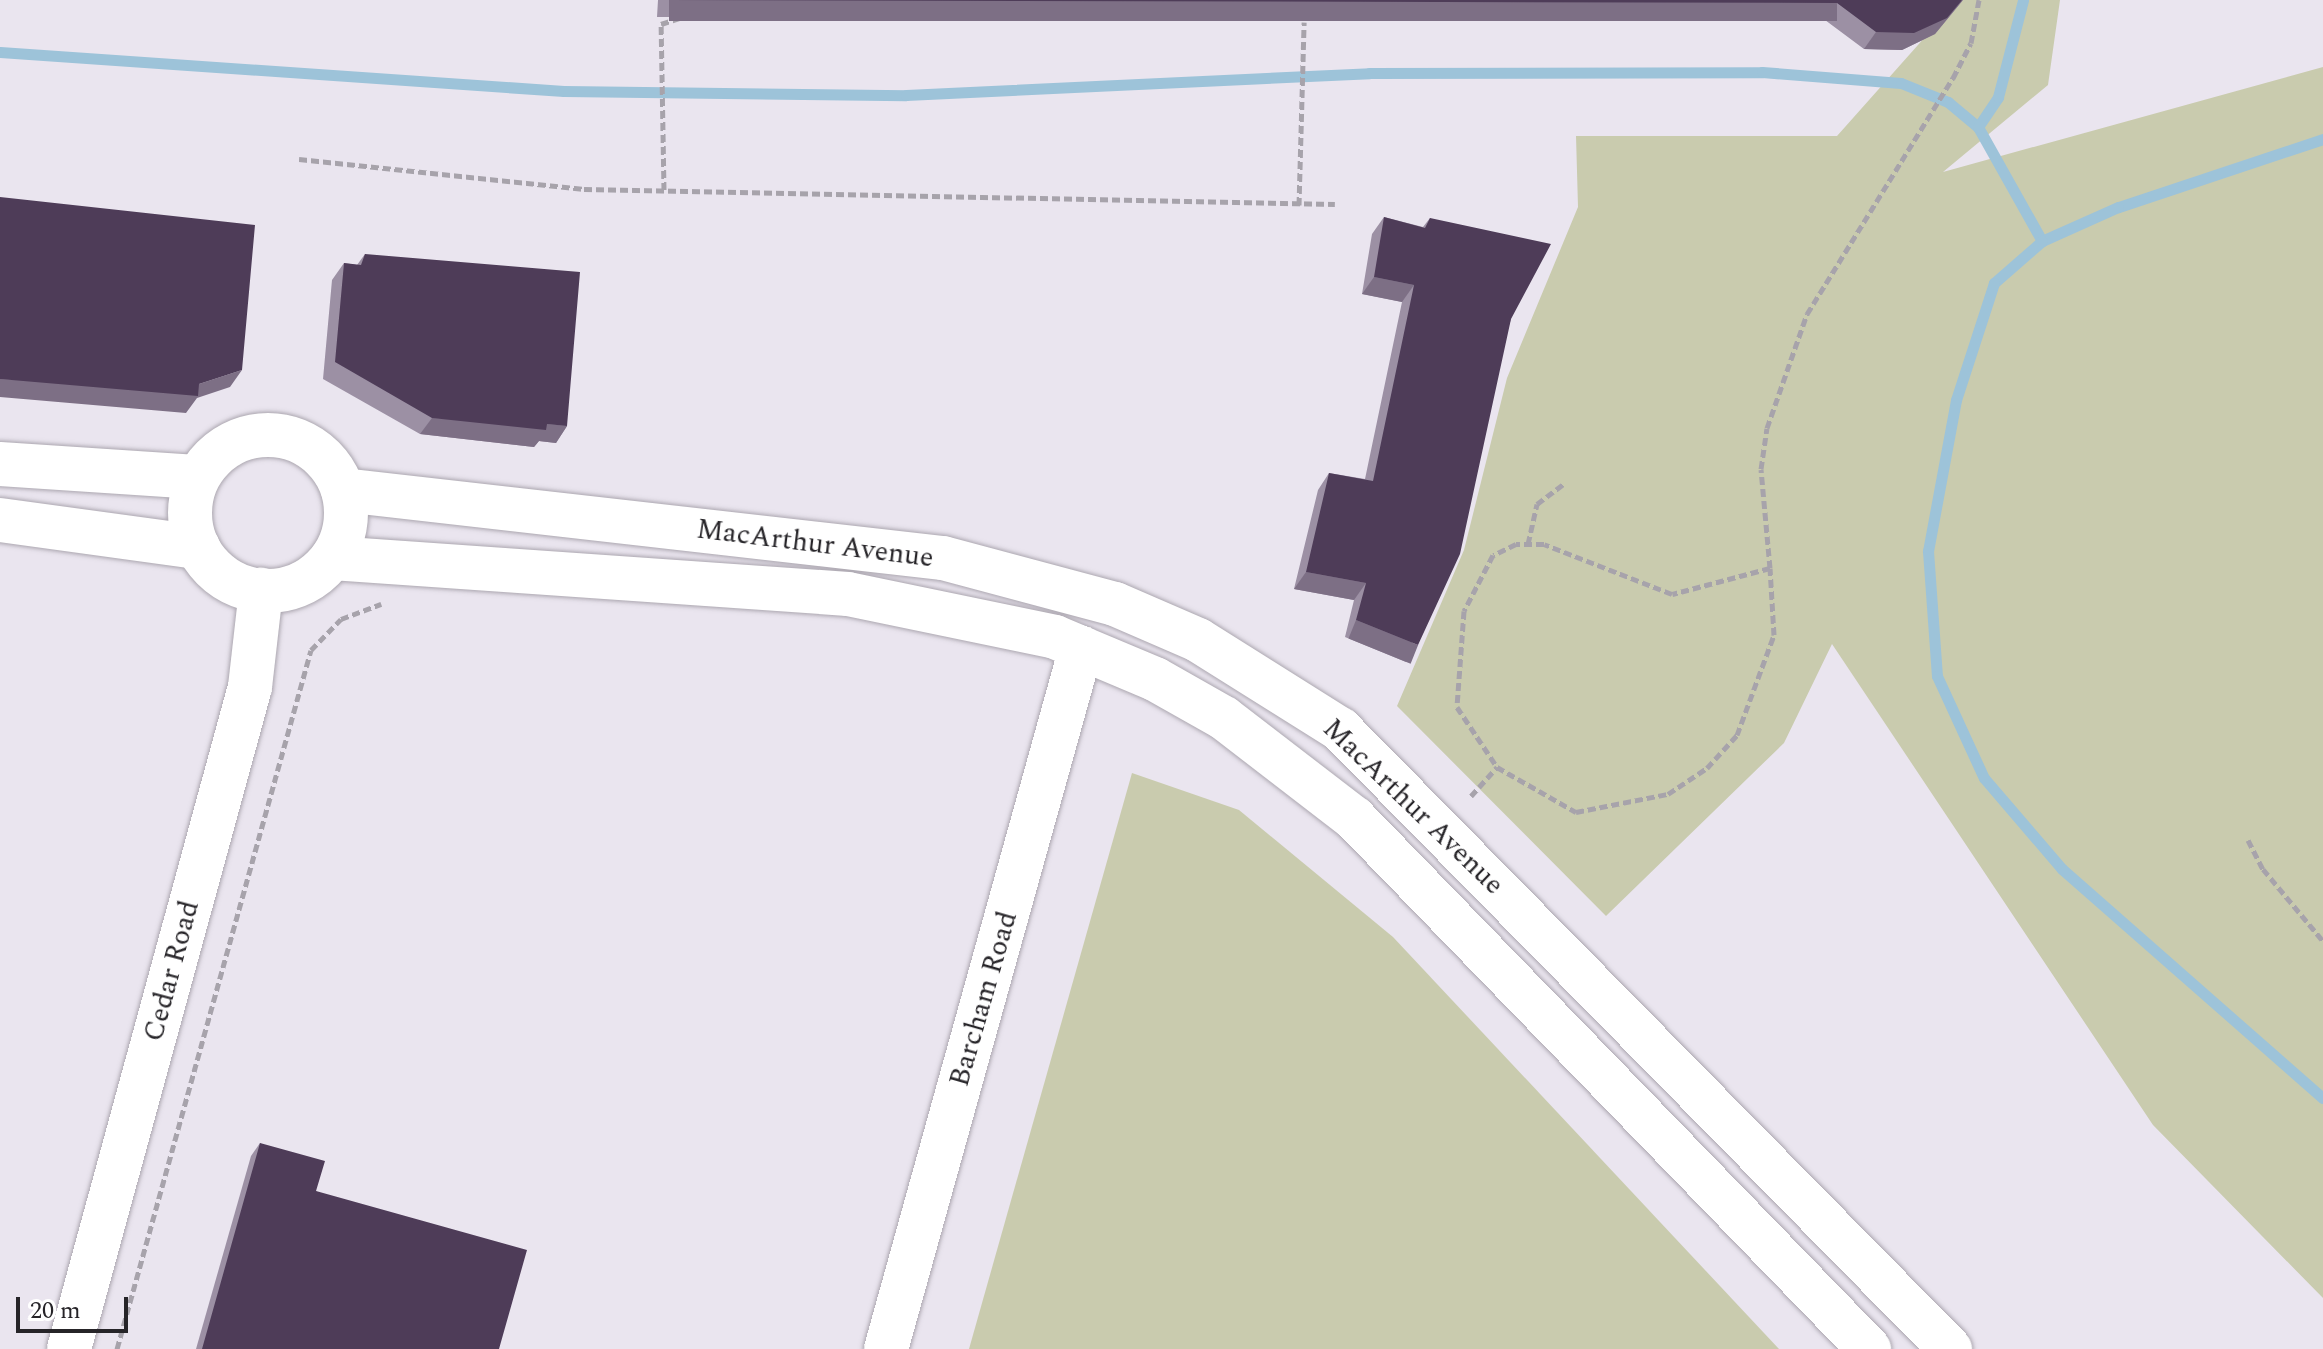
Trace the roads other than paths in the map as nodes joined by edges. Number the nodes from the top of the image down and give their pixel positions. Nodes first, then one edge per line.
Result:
1 (0, 464) edge
2 (197, 477) junction
3 (343, 490) junction
4 (0, 520) edge
5 (198, 547) junction
6 (332, 558) junction
7 (261, 590) junction
8 (1081, 648) junction
9 (69, 1349) edge
10 (886, 1349) edge
11 (1869, 1349) edge
12 (1950, 1349) edge

1 - 2 street
2 - 3 street
2 - 5 street
3 - 6 street
3 - 12 street, MacArthur Avenue
4 - 5 street
5 - 7 street
6 - 7 street
6 - 8 street, MacArthur Avenue
7 - 9 street, Cedar Road
8 - 10 street, Barcham Road
8 - 11 street, MacArthur Avenue

